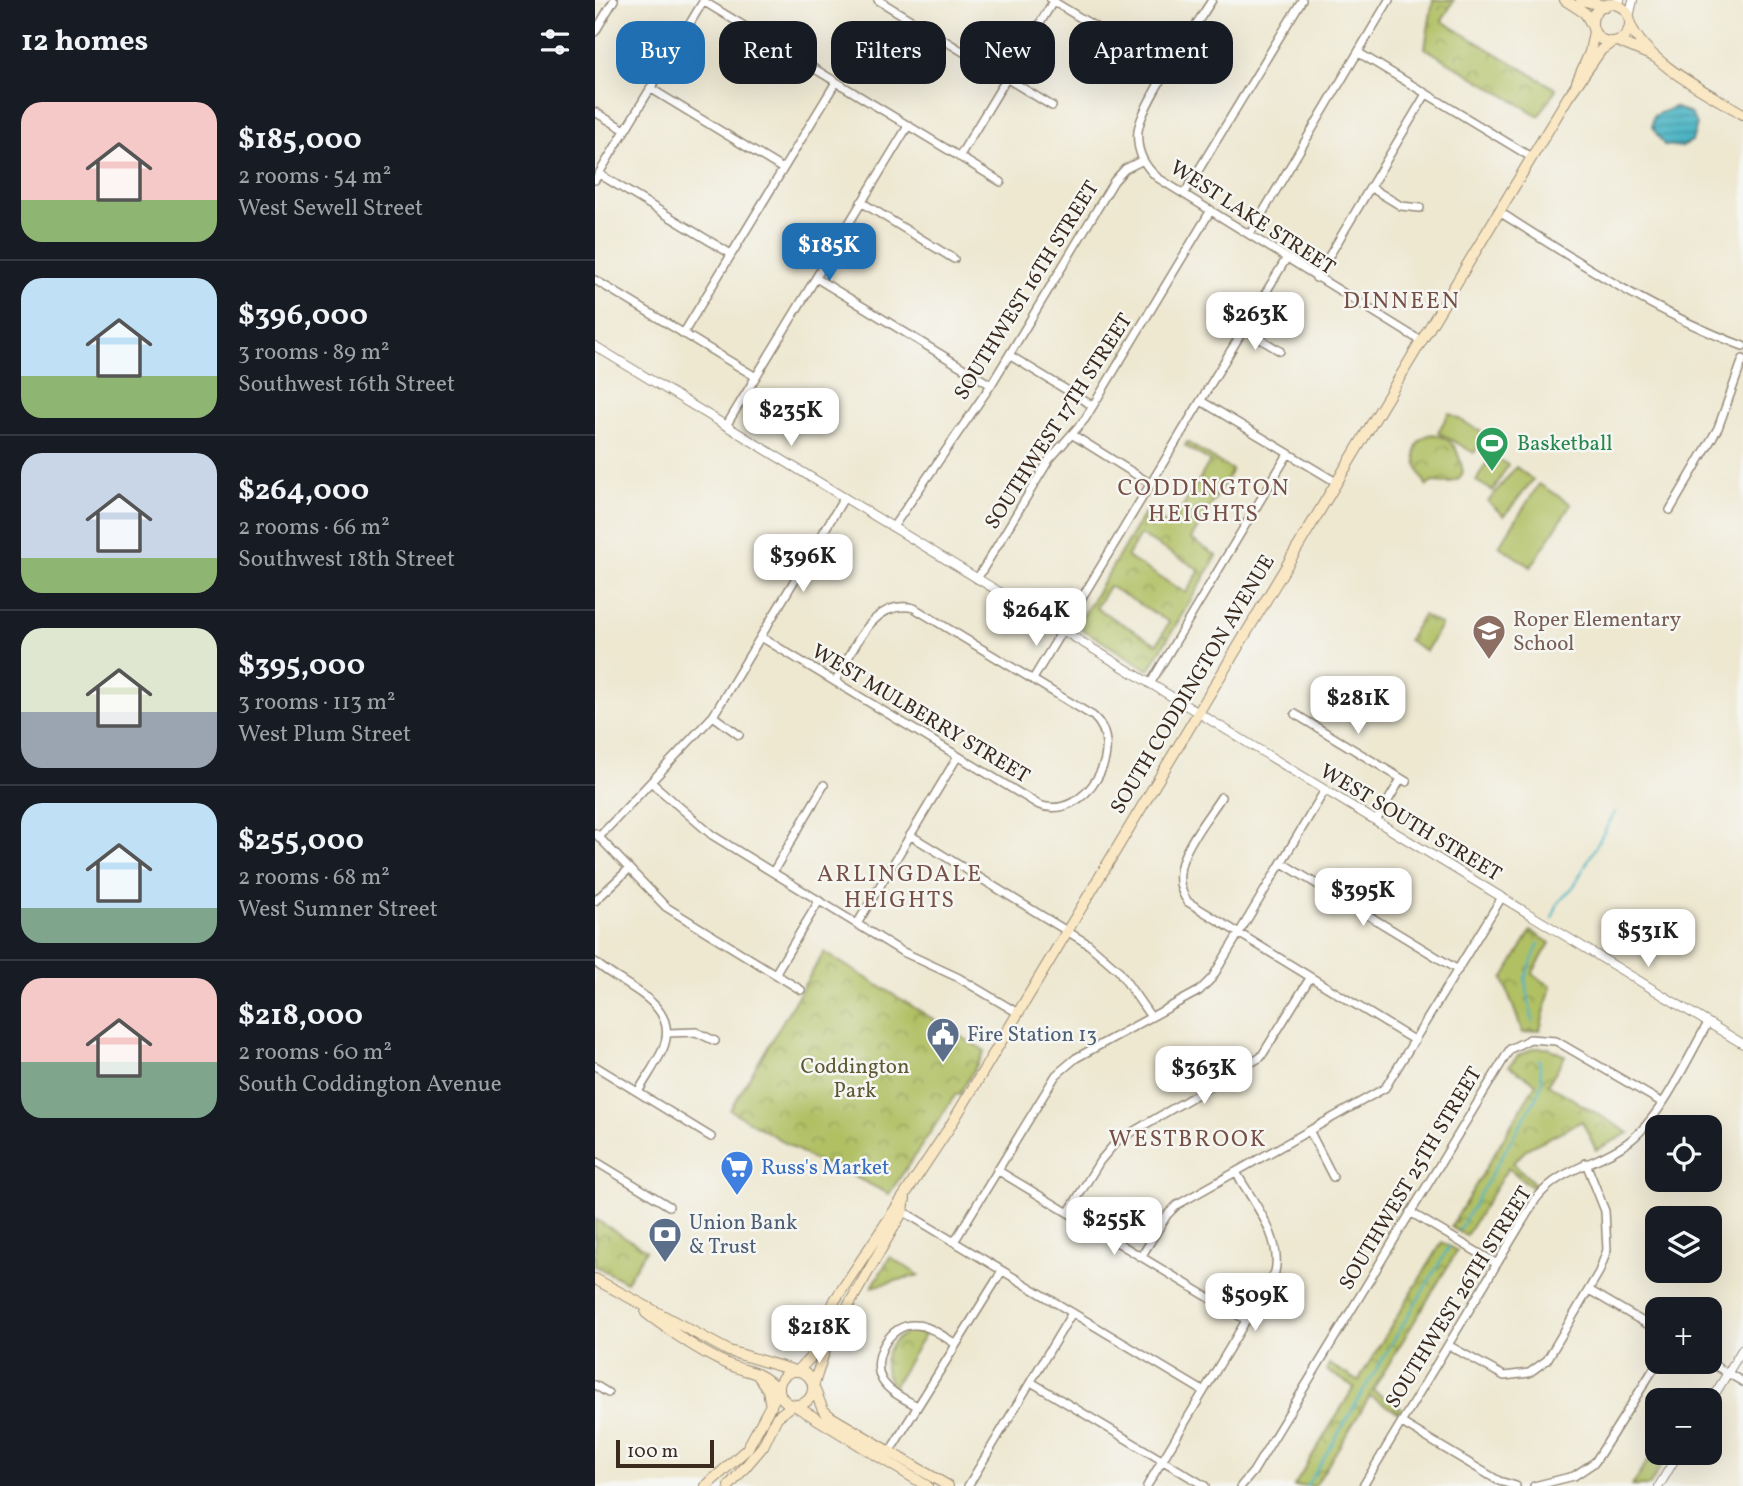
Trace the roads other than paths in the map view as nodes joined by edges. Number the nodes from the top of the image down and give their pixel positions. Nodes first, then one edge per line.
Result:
1 (614, 0) edge
2 (878, 0) edge
3 (1212, 0) edge
4 (1302, 0) edge
5 (1389, 0) edge
6 (1565, 0) edge
7 (1581, 0) edge
8 (1633, 0) edge
9 (703, 1) edge
10 (1053, 1) edge
11 (1612, 3) edge
12 (1041, 21) edge
13 (1086, 21) edge
14 (1199, 21) edge
15 (1630, 21) junction
16 (1593, 28) junction
17 (595, 32) edge
18 (1614, 42) junction
19 (960, 50) edge
20 (1359, 53) junction
21 (1659, 59) junction
22 (831, 79) edge
23 (1577, 82) junction
24 (835, 84) edge
25 (839, 84) edge
26 (1003, 84) edge
27 (1017, 84) edge
28 (1161, 84) edge
29 (650, 88) junction
30 (1426, 94) junction
31 (1052, 106) dead end
32 (595, 112) edge
33 (1743, 114) edge
34 (908, 126) junction
35 (625, 130) junction
36 (959, 157) junction
37 (1531, 157) junction
38 (1143, 160) junction
39 (783, 169) junction
40 (597, 177) edge
41 (1000, 182) dead end
42 (1370, 187) junction
43 (1184, 194) junction
44 (861, 202) junction
45 (1420, 208) dead end
46 (1211, 210) junction
47 (1498, 211) junction
48 (1250, 234) junction
49 (731, 254) junction
50 (954, 259) dead end
51 (1286, 259) junction
52 (816, 278) junction
53 (1315, 278) junction
54 (595, 280) edge
55 (1244, 329) junction
56 (684, 334) junction
57 (1421, 341) junction
58 (595, 346) edge
59 (1743, 346) edge
60 (1280, 351) dead end
61 (1009, 355) junction
62 (1743, 359) edge
63 (755, 377) junction
64 (991, 385) junction
65 (1201, 401) junction
66 (1093, 406) junction
67 (726, 426) junction
68 (1073, 435) junction
69 (1288, 454) junction
70 (1336, 482) junction
71 (1151, 484) junction
72 (844, 498) junction
73 (1670, 510) dead end
74 (893, 527) junction
75 (758, 551) dead end
76 (798, 575) junction
77 (978, 579) junction
78 (1063, 631) junction
79 (761, 637) junction
80 (1033, 679) junction
81 (835, 682) junction
82 (1150, 684) junction
83 (1198, 713) junction
84 (1295, 714) dead end
85 (713, 716) junction
86 (739, 735) dead end
87 (958, 756) junction
88 (652, 783) junction
89 (824, 785) dead end
90 (1325, 790) junction
91 (1221, 797) dead end
92 (1376, 821) junction
93 (597, 835) edge
94 (910, 835) junction
95 (1282, 863) junction
96 (629, 869) junction
97 (772, 872) junction
98 (1502, 897) junction
99 (595, 901) edge
100 (819, 901) junction
101 (857, 924) junction
102 (1067, 931) junction
103 (1239, 934) junction
104 (595, 962) edge
105 (1458, 970) junction
106 (775, 974) junction
107 (1310, 978) junction
108 (800, 990) dead end
109 (1018, 1013) junction
110 (1151, 1017) junction
111 (1708, 1023) junction
112 (667, 1033) junction
113 (715, 1041) dead end
114 (1415, 1041) junction
115 (1743, 1044) edge
116 (595, 1066) edge
117 (638, 1092) junction
118 (1661, 1102) junction
119 (1310, 1132) junction
120 (711, 1137) dead end
121 (595, 1161) edge
122 (1586, 1163) junction
123 (997, 1170) junction
124 (1236, 1172) junction
125 (1333, 1177) dead end
126 (669, 1206) dead end
127 (898, 1209) junction
128 (1410, 1212) junction
129 (1068, 1213) junction
130 (954, 1242) junction
131 (1141, 1257) junction
132 (1497, 1264) junction
133 (1002, 1271) junction
134 (595, 1279) edge
135 (1589, 1290) junction
136 (626, 1298) junction
137 (1072, 1313) junction
138 (1246, 1320) junction
139 (1645, 1323) edge
140 (816, 1341) junction
141 (954, 1343) junction
142 (1448, 1345) junction
143 (695, 1348) junction
144 (1743, 1348) edge
145 (756, 1362) junction
146 (783, 1367) junction
147 (745, 1370) junction
148 (1722, 1370) edge
149 (797, 1371) junction
150 (1728, 1373) junction
151 (1650, 1374) edge
152 (1031, 1382) junction
153 (1743, 1382) edge
154 (595, 1385) edge
155 (813, 1387) junction
156 (1719, 1388) edge
157 (779, 1390) junction
158 (1203, 1391) junction
159 (608, 1393) dead end
160 (794, 1405) junction
161 (917, 1406) junction
162 (771, 1408) junction
163 (807, 1415) junction
164 (1402, 1423) junction
165 (767, 1439) junction
166 (890, 1451) junction
167 (1162, 1461) junction
168 (1671, 1465) edge
169 (706, 1486) edge
170 (729, 1486) edge
171 (926, 1486) edge
172 (948, 1486) edge
173 (968, 1486) edge
174 (1147, 1486) edge
175 (1205, 1486) edge
176 (1241, 1486) edge
177 (1363, 1486) edge
178 (1516, 1486) edge
179 (1534, 1486) edge
180 (1659, 1486) edge

1 - 17 street
2 - 19 street
3 - 14 street
4 - 43 street
5 - 20 street
6 - 16 main road
7 - 11 main road
8 - 15 street
9 - 22 street
9 - 29 street
10 - 12 street
10 - 13 street
11 - 15 main road
11 - 16 main road
15 - 18 main road
15 - 21 main road
16 - 18 main road
16 - 23 main road, SOUTH CODDINGTON AVENUE
18 - 21 main road
18 - 23 main road, SOUTH CODDINGTON AVENUE
20 - 30 street
20 - 48 street
21 - 33 main road
23 - 37 main road, SOUTH CODDINGTON AVENUE
24 - 39 street
25 - 34 street
26 - 36 street
27 - 31 street
28 - 38 street
29 - 35 street
29 - 39 street
30 - 37 street
30 - 42 street
32 - 35 street
34 - 36 street
34 - 44 street
35 - 40 street
36 - 41 street
37 - 47 main road, SOUTH CODDINGTON AVENUE
38 - 43 street, WEST LAKE STREET
38 - 61 street, SOUTHWEST 16TH STREET
39 - 49 street
40 - 49 street
42 - 45 street
42 - 53 street
43 - 46 street, WEST LAKE STREET
44 - 50 street
44 - 52 street
46 - 48 street, WEST LAKE STREET
46 - 66 street, SOUTHWEST 17TH STREET
47 - 57 main road, SOUTH CODDINGTON AVENUE
47 - 59 street
48 - 51 street, WEST LAKE STREET
49 - 56 street
51 - 53 street, WEST LAKE STREET
51 - 55 street
52 - 63 street
52 - 64 street
53 - 57 street, WEST LAKE STREET
54 - 56 street
55 - 60 street
55 - 65 street
56 - 63 street
57 - 70 main road, SOUTH CODDINGTON AVENUE
58 - 67 street, WEST SOUTH STREET
61 - 64 street, SOUTHWEST 16TH STREET
61 - 66 street
62 - 73 street
63 - 67 street
64 - 74 street, SOUTHWEST 16TH STREET
65 - 69 street
65 - 71 street
66 - 68 street, SOUTHWEST 17TH STREET
67 - 72 street, WEST SOUTH STREET
68 - 71 street
68 - 77 street, SOUTHWEST 17TH STREET
69 - 70 street
69 - 82 street
70 - 83 main road, SOUTH CODDINGTON AVENUE
71 - 78 street
72 - 74 street, WEST SOUTH STREET
72 - 76 street
74 - 77 street, WEST SOUTH STREET
75 - 76 street
76 - 79 street
77 - 78 street, WEST SOUTH STREET
78 - 80 street
78 - 82 street, WEST SOUTH STREET
79 - 81 street, WEST MULBERRY STREET
79 - 85 street
80 - 81 street
80 - 87 street, WEST MULBERRY STREET
81 - 87 street, WEST MULBERRY STREET
82 - 83 street, WEST SOUTH STREET
83 - 90 street, WEST SOUTH STREET
83 - 102 main road, SOUTH CODDINGTON AVENUE
84 - 92 street
85 - 86 street
85 - 88 street
87 - 94 street
88 - 93 street
88 - 97 street
89 - 97 street
90 - 92 street, WEST SOUTH STREET
90 - 95 street
91 - 103 street
92 - 98 street, WEST SOUTH STREET
93 - 96 street
94 - 101 street
94 - 102 street
95 - 103 street
95 - 105 street
96 - 99 street
96 - 106 street
97 - 100 street
98 - 105 street
98 - 111 street, WEST SOUTH STREET
100 - 101 street
100 - 106 street
101 - 109 street
102 - 109 main road, SOUTH CODDINGTON AVENUE
102 - 110 street
103 - 107 street
103 - 110 street
104 - 112 street
105 - 114 street
106 - 108 street
107 - 114 street
107 - 129 street
109 - 127 main road, SOUTH CODDINGTON AVENUE
110 - 123 street
111 - 115 street, WEST SOUTH STREET
111 - 118 street, SOUTHWEST 26TH STREET
112 - 113 street
112 - 117 street
114 - 119 street
116 - 117 street
117 - 120 street
118 - 122 street, SOUTHWEST 26TH STREET
118 - 128 street, SOUTHWEST 25TH STREET
119 - 124 street
119 - 125 street
121 - 126 street
122 - 132 street, SOUTHWEST 26TH STREET
122 - 135 street
123 - 129 street
123 - 130 street
124 - 131 street
124 - 138 street
127 - 130 street
127 - 140 main road, SOUTH CODDINGTON AVENUE
127 - 155 main road, SOUTH CODDINGTON AVENUE
128 - 132 street
128 - 176 street, SOUTHWEST 25TH STREET
129 - 131 street
130 - 133 street
131 - 138 street
132 - 142 street, SOUTHWEST 26TH STREET
133 - 137 street
133 - 141 street
134 - 136 main road
135 - 139 street
135 - 142 street
136 - 143 main road
136 - 145 main road
137 - 152 street
137 - 158 street
138 - 158 street
140 - 146 main road
140 - 149 main road, SOUTH CODDINGTON AVENUE
141 - 161 street
141 - 161 street
142 - 164 street, SOUTHWEST 26TH STREET
143 - 145 main road
143 - 147 main road
144 - 150 street
145 - 146 main road
146 - 149 main road
147 - 157 main road
147 - 162 main road
148 - 150 street
149 - 155 main road
149 - 157 main road
150 - 153 street
150 - 156 street
151 - 179 street
152 - 167 street
152 - 173 street
154 - 159 street
155 - 160 main road
155 - 166 main road
157 - 160 main road
157 - 162 main road
158 - 167 street
160 - 163 main road
160 - 165 main road
161 - 166 street
162 - 169 main road
163 - 165 main road
163 - 171 main road
164 - 177 street, SOUTHWEST 26TH STREET
164 - 178 street
165 - 170 main road
166 - 172 main road
167 - 174 street
167 - 175 street
168 - 180 street

